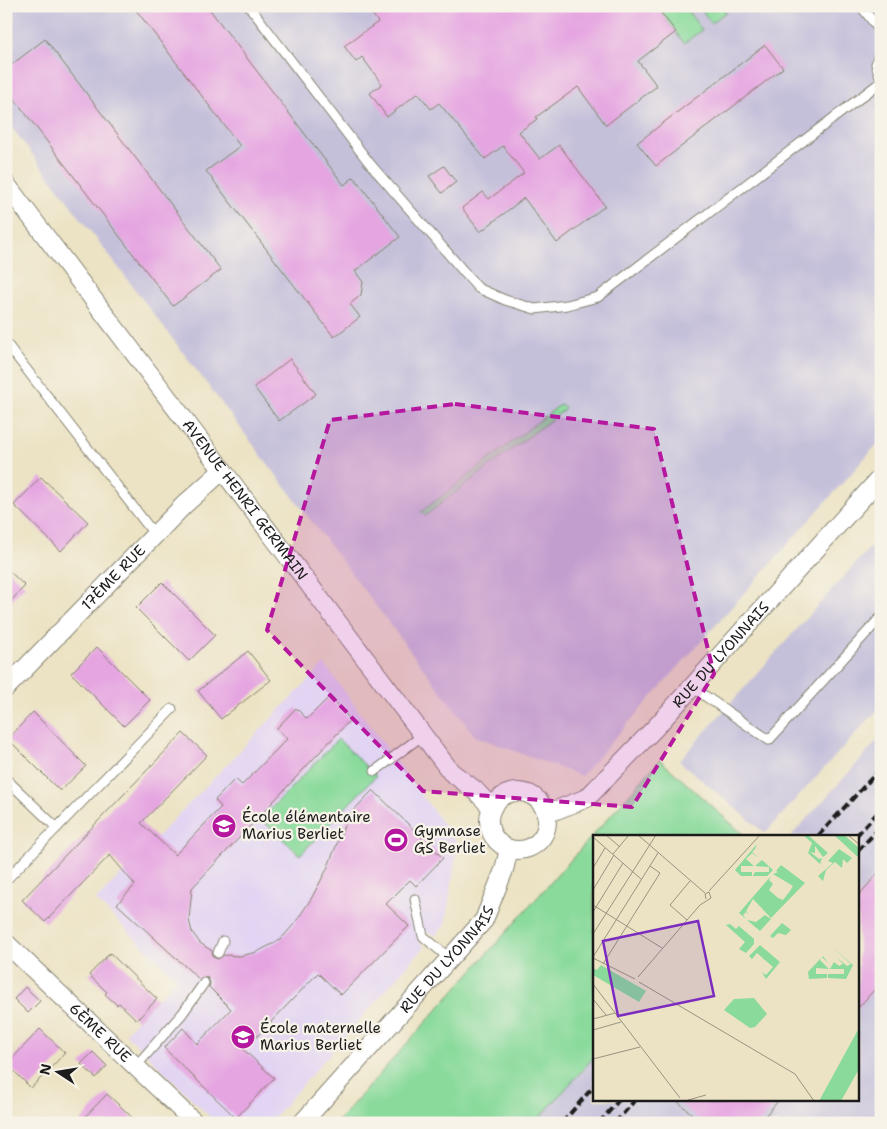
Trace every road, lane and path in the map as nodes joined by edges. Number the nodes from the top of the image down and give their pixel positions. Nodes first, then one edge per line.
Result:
1 (249, 6) edge
2 (861, 6) edge
3 (881, 32) edge
4 (881, 47) edge
5 (881, 80) edge
6 (6, 184) edge
7 (6, 343) edge
8 (223, 470) junction
9 (881, 477) edge
10 (155, 535) junction
11 (881, 617) edge
12 (692, 687) junction
13 (6, 688) edge
14 (172, 709) dead end
15 (423, 736) junction
16 (375, 771) dead end
17 (6, 779) edge
18 (492, 808) junction
19 (546, 814) junction
20 (57, 828) junction
21 (509, 849) junction
22 (8, 878) dead end
23 (415, 899) dead end
24 (223, 941) dead end
25 (6, 943) edge
26 (218, 953) dead end
27 (449, 958) junction
28 (204, 983) dead end
29 (136, 1066) junction
30 (195, 1123) edge
31 (302, 1123) edge

1 - 5 lane
2 - 3 lane
4 - 5 lane
6 - 8 street, AVENUE HENRI GERMAIN
7 - 10 lane
8 - 10 street, 17ÈME RUE
8 - 15 street, AVENUE HENRI GERMAIN
9 - 12 street, RUE DU LYONNAIS
10 - 13 street, 17ÈME RUE
11 - 12 lane
12 - 19 street, RUE DU LYONNAIS
14 - 20 lane
15 - 16 lane
15 - 18 street, AVENUE HENRI GERMAIN
17 - 20 lane
18 - 19 street
18 - 21 street
19 - 21 street
20 - 22 lane
21 - 27 street, RUE DU LYONNAIS
23 - 27 lane
24 - 26 lane
25 - 29 street, 6ÈME RUE
27 - 31 street, RUE DU LYONNAIS
28 - 29 lane
29 - 30 street, 6ÈME RUE

